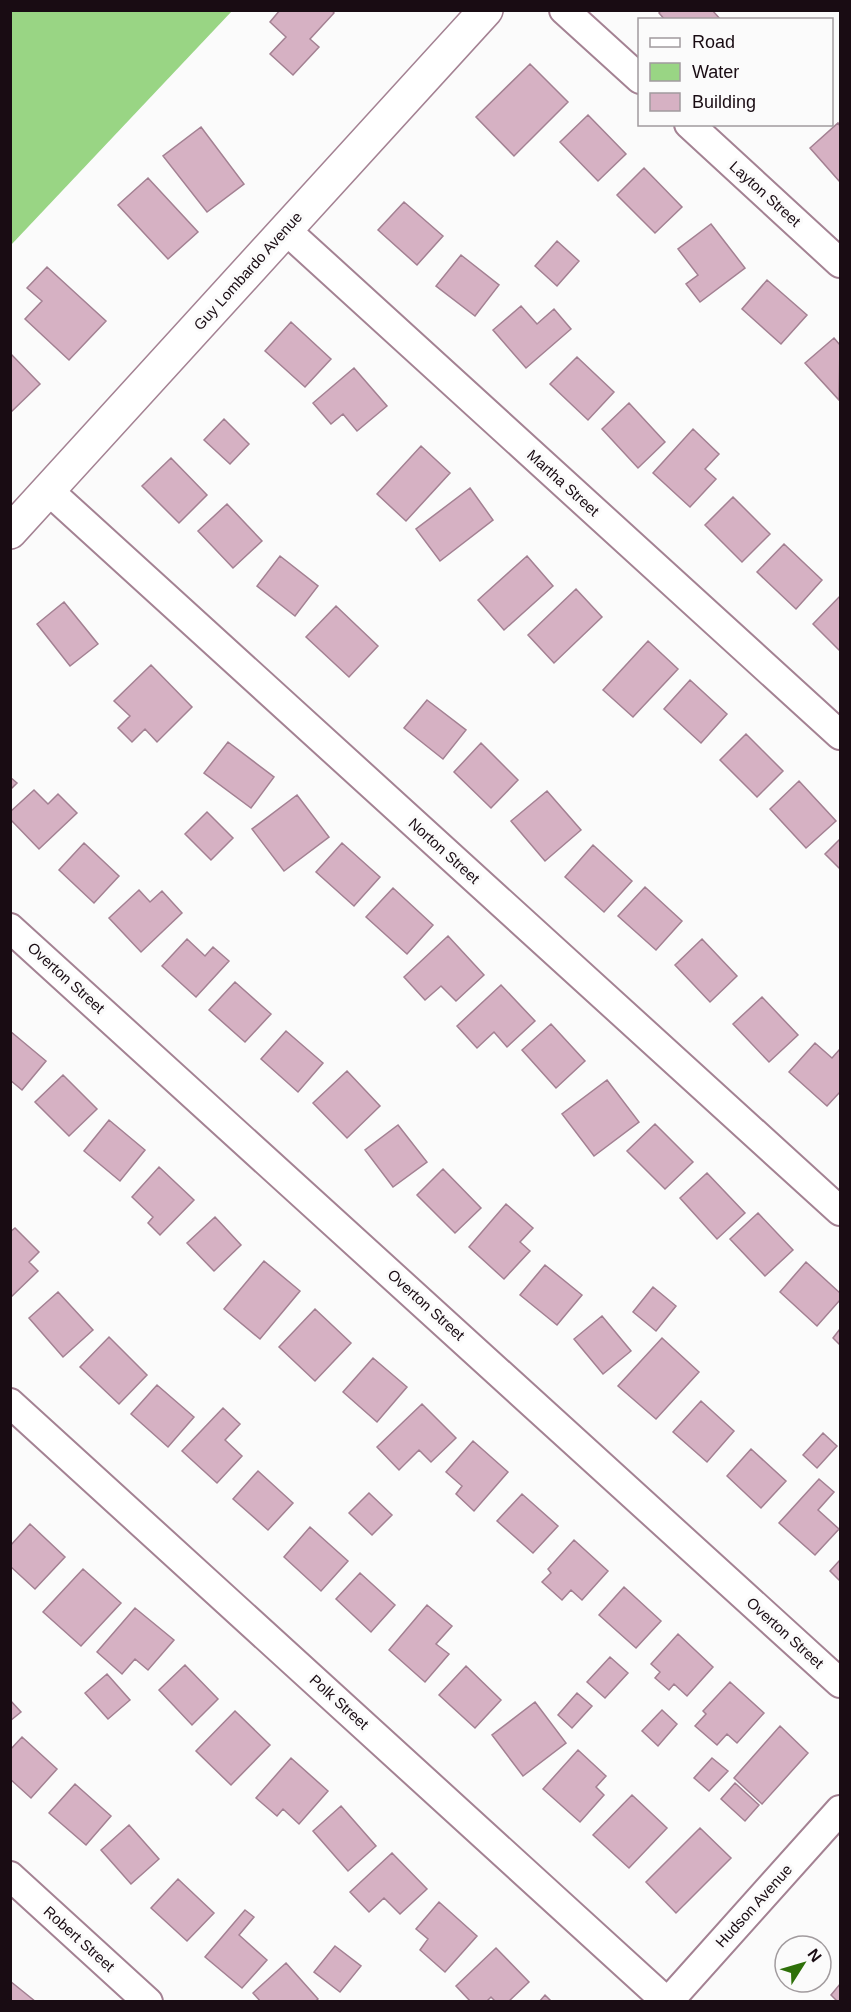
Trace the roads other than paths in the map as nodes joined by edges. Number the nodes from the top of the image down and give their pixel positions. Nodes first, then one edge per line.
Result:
1 (486, 10) edge
2 (564, 10) edge
3 (638, 78) edge
4 (691, 126) edge
5 (286, 230) junction
6 (840, 263) edge
7 (48, 490) junction
8 (10, 532) edge
9 (840, 735) edge
10 (10, 928) edge
11 (840, 1211) edge
12 (10, 1403) edge
13 (840, 1683) edge
14 (840, 1810) edge
15 (10, 1876) edge
16 (148, 2001) edge
17 (668, 2001) edge

1 - 5 street, Guy Lombardo Avenue
2 - 3 street
4 - 6 street, Layton Street
5 - 7 street, Guy Lombardo Avenue
5 - 9 street, Martha Street
7 - 8 street, Guy Lombardo Avenue
7 - 11 street, Norton Street
10 - 13 street, Overton Street
12 - 17 street, Polk Street
14 - 17 street, Hudson Avenue
15 - 16 street, Robert Street

